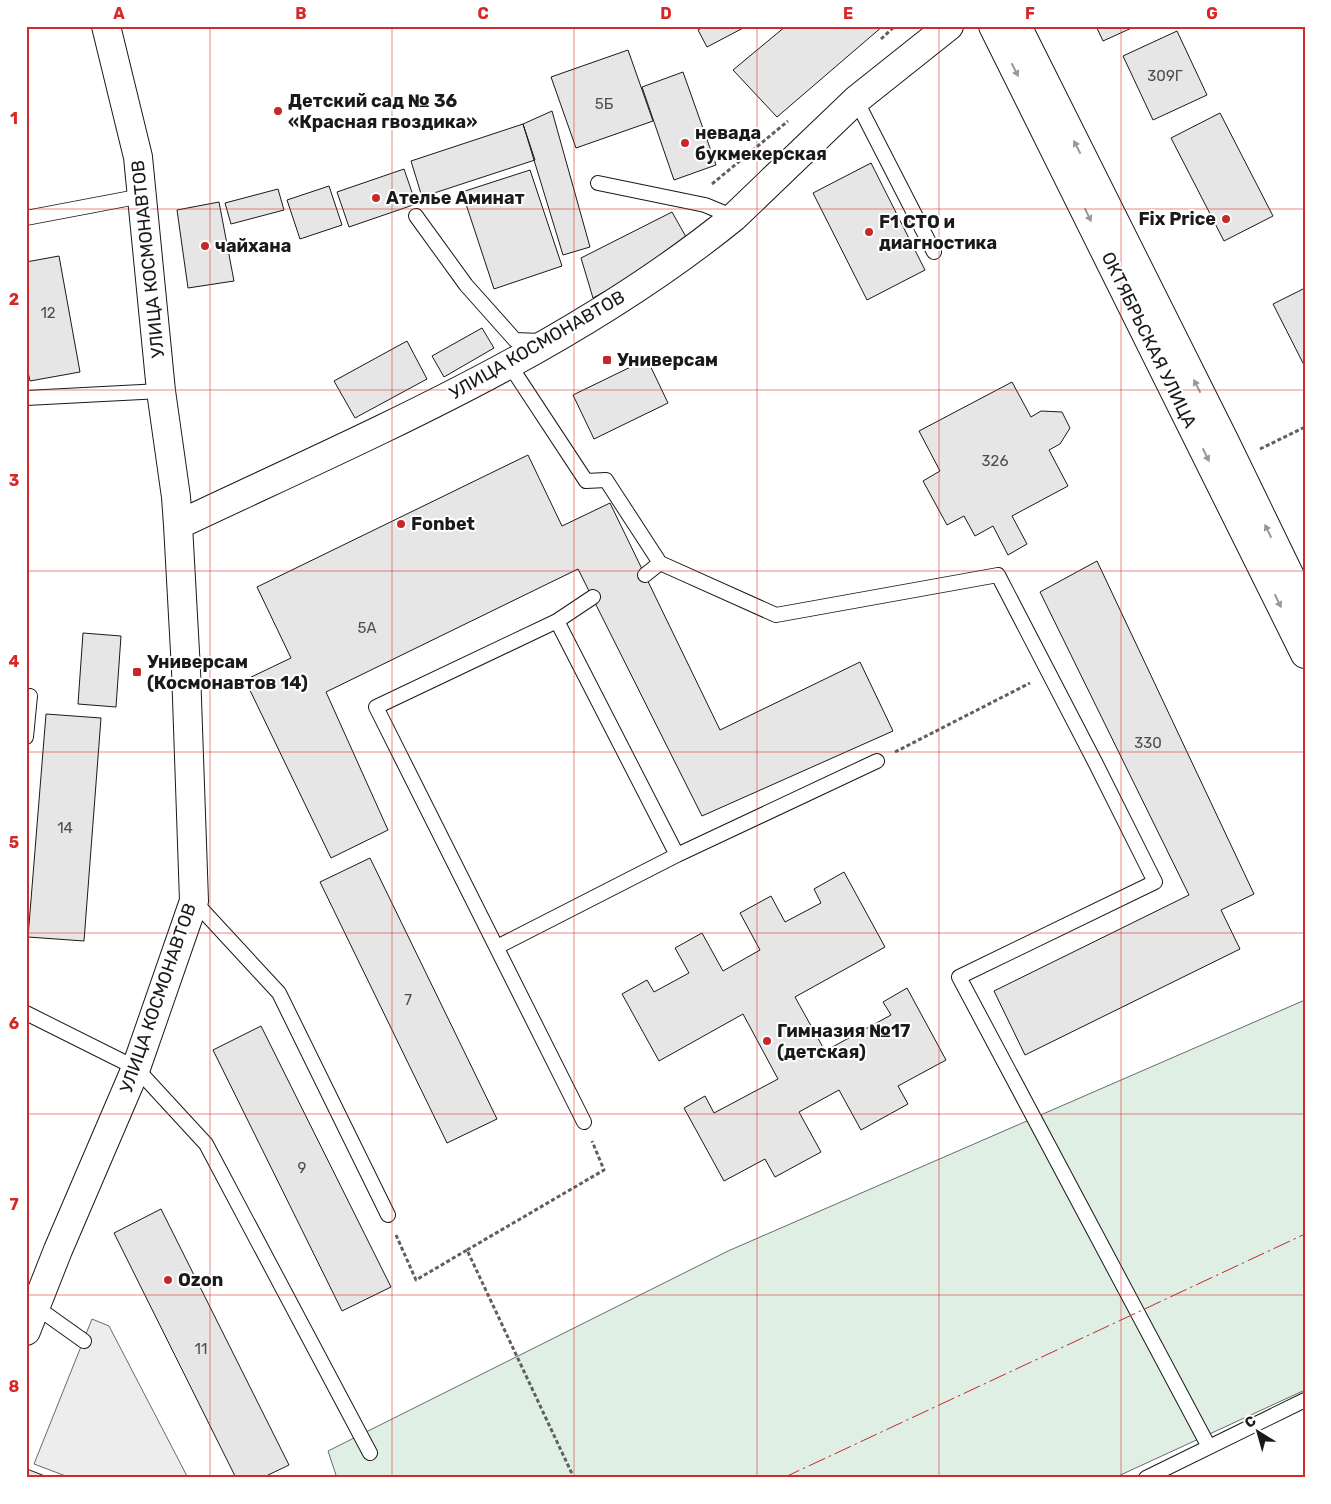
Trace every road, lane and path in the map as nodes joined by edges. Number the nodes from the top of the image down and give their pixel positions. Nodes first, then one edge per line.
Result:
1 (106, 26) edge
2 (895, 26) edge
3 (949, 26) edge
4 (993, 26) edge
5 (1017, 26) edge
6 (875, 45) dead end
7 (856, 100) junction
8 (790, 119) dead end
9 (598, 183) dead end
10 (142, 196) junction
11 (705, 205) junction
12 (416, 216) dead end
13 (734, 217) junction
14 (26, 218) edge
15 (934, 252) dead end
16 (552, 341) junction
17 (509, 364) junction
18 (161, 391) junction
19 (26, 398) edge
20 (1305, 427) edge
21 (1234, 462) junction
22 (178, 525) junction
23 (660, 564) junction
24 (645, 575) dead end
25 (593, 597) dead end
26 (1305, 607) edge
27 (557, 620) junction
28 (1305, 654) edge
29 (1049, 673) junction
30 (30, 696) dead end
31 (26, 737) edge
32 (877, 761) joint
33 (677, 855) junction
34 (194, 901) junction
35 (497, 947) junction
36 (26, 1013) edge
37 (136, 1068) junction
38 (584, 1122) joint
39 (388, 1215) joint
40 (467, 1250) junction
41 (30, 1313) edge
42 (84, 1341) dead end
43 (1305, 1400) edge
44 (1210, 1447) junction
45 (370, 1453) dead end
46 (574, 1478) edge
47 (1146, 1478) edge

1 - 10 street, УЛИЦА КОСМОНАВТОВ
2 - 6 path
3 - 7 street, УЛИЦА КОСМОНАВТОВ
4 -> 28 street, ОКТЯБРЬСКАЯ УЛИЦА
21 -> 5 street
7 - 13 street, УЛИЦА КОСМОНАВТОВ
7 - 15 lane
8 - 11 path
9 - 11 lane
10 - 14 lane
10 - 18 street, УЛИЦА КОСМОНАВТОВ
11 - 13 lane
12 - 16 lane
13 - 16 street, УЛИЦА КОСМОНАВТОВ
16 - 17 street, УЛИЦА КОСМОНАВТОВ
17 - 22 street, УЛИЦА КОСМОНАВТОВ
17 - 23 lane
18 - 19 lane
18 - 22 street, УЛИЦА КОСМОНАВТОВ
20 - 21 path
26 -> 21 street
22 - 34 street, УЛИЦА КОСМОНАВТОВ
23 - 24 lane
23 - 29 lane
25 - 27 lane
27 - 33 lane
27 - 35 lane
29 - 32 path
29 - 44 lane
30 - 31 lane
32 - 33 lane
33 - 35 lane
34 - 37 street, УЛИЦА КОСМОНАВТОВ
34 - 39 lane
35 - 38 lane
36 - 37 lane
37 - 41 street, УЛИЦА КОСМОНАВТОВ
37 - 45 lane
38 - 40 path
39 - 40 path
40 - 46 path
41 - 42 lane
43 - 44 lane
44 - 47 lane

